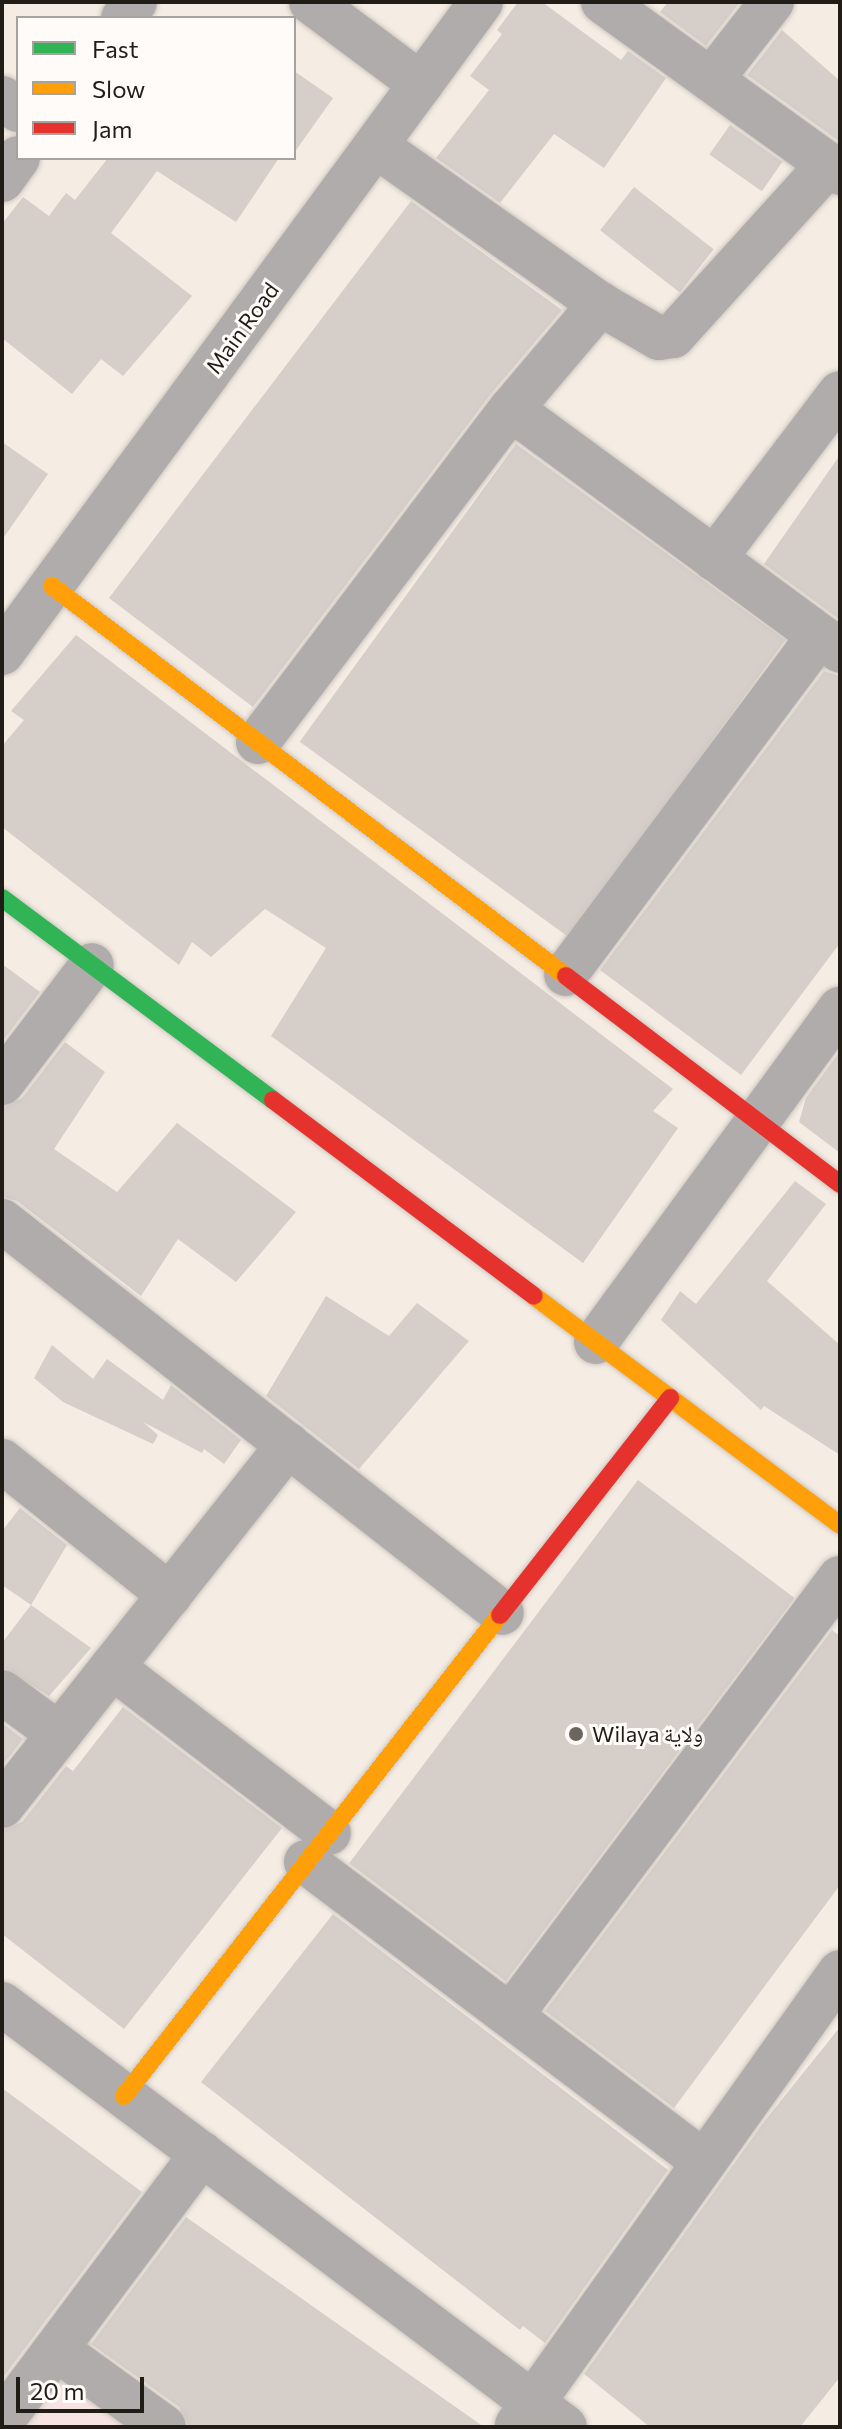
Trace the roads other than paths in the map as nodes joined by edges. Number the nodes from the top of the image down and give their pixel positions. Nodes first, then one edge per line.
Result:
1 (311, 2) edge
2 (481, 2) edge
3 (603, 2) edge
4 (772, 2) edge
5 (711, 80) junction
6 (421, 84) junction
7 (376, 146) junction
8 (17, 160) edge
9 (834, 169) edge
10 (2, 180) edge
11 (600, 304) junction
12 (840, 393) edge
13 (511, 409) junction
14 (714, 559) junction
15 (52, 586) junction
16 (829, 643) edge
17 (2, 653) edge
18 (258, 742) junction
19 (2, 898) edge
20 (92, 965) junction
21 (566, 974) junction
22 (840, 1009) edge
23 (2, 1083) edge
24 (758, 1121) junction
25 (840, 1184) edge
26 (2, 1221) edge
27 (596, 1342) junction
28 (670, 1398) junction
29 (288, 1445) junction
30 (2, 1461) edge
31 (840, 1525) edge
32 (840, 1578) edge
33 (170, 1595) junction
34 (502, 1613) junction
35 (112, 1667) junction
36 (2, 1692) edge
37 (59, 1734) junction
38 (2, 1806) edge
39 (318, 1848) junction
40 (840, 1972) edge
41 (4, 2010) edge
42 (511, 2015) junction
43 (124, 2096) junction
44 (202, 2154) junction
45 (704, 2162) junction
46 (56, 2349) junction
47 (538, 2419) edge
48 (2, 2421) edge
49 (164, 2427) edge

1 - 6 street
2 - 6 street, Main Road
3 - 5 street
4 - 5 street
5 - 9 street
6 - 7 street, Main Road
7 - 11 street
7 - 15 street, Main Road
8 - 10 street
9 - 11 street
11 - 13 street
12 - 14 street
13 - 14 street
13 - 18 street
14 - 16 street
15 - 17 street, Main Road
15 - 18 street
16 - 21 street
18 - 21 street
19 - 20 street
20 - 23 street
20 - 27 street
21 - 24 street
22 - 24 street
24 - 25 street
24 - 27 street
26 - 29 street
27 - 28 street
28 - 31 street
28 - 34 street
29 - 33 street
29 - 34 street
30 - 33 street
32 - 42 street
33 - 35 street
34 - 39 street
35 - 37 street
35 - 39 street
36 - 37 street
37 - 38 street
39 - 42 street
39 - 43 street
40 - 45 street
41 - 43 street
42 - 45 street
43 - 44 street
44 - 46 street
44 - 47 street
45 - 47 street
46 - 48 street
46 - 49 street

